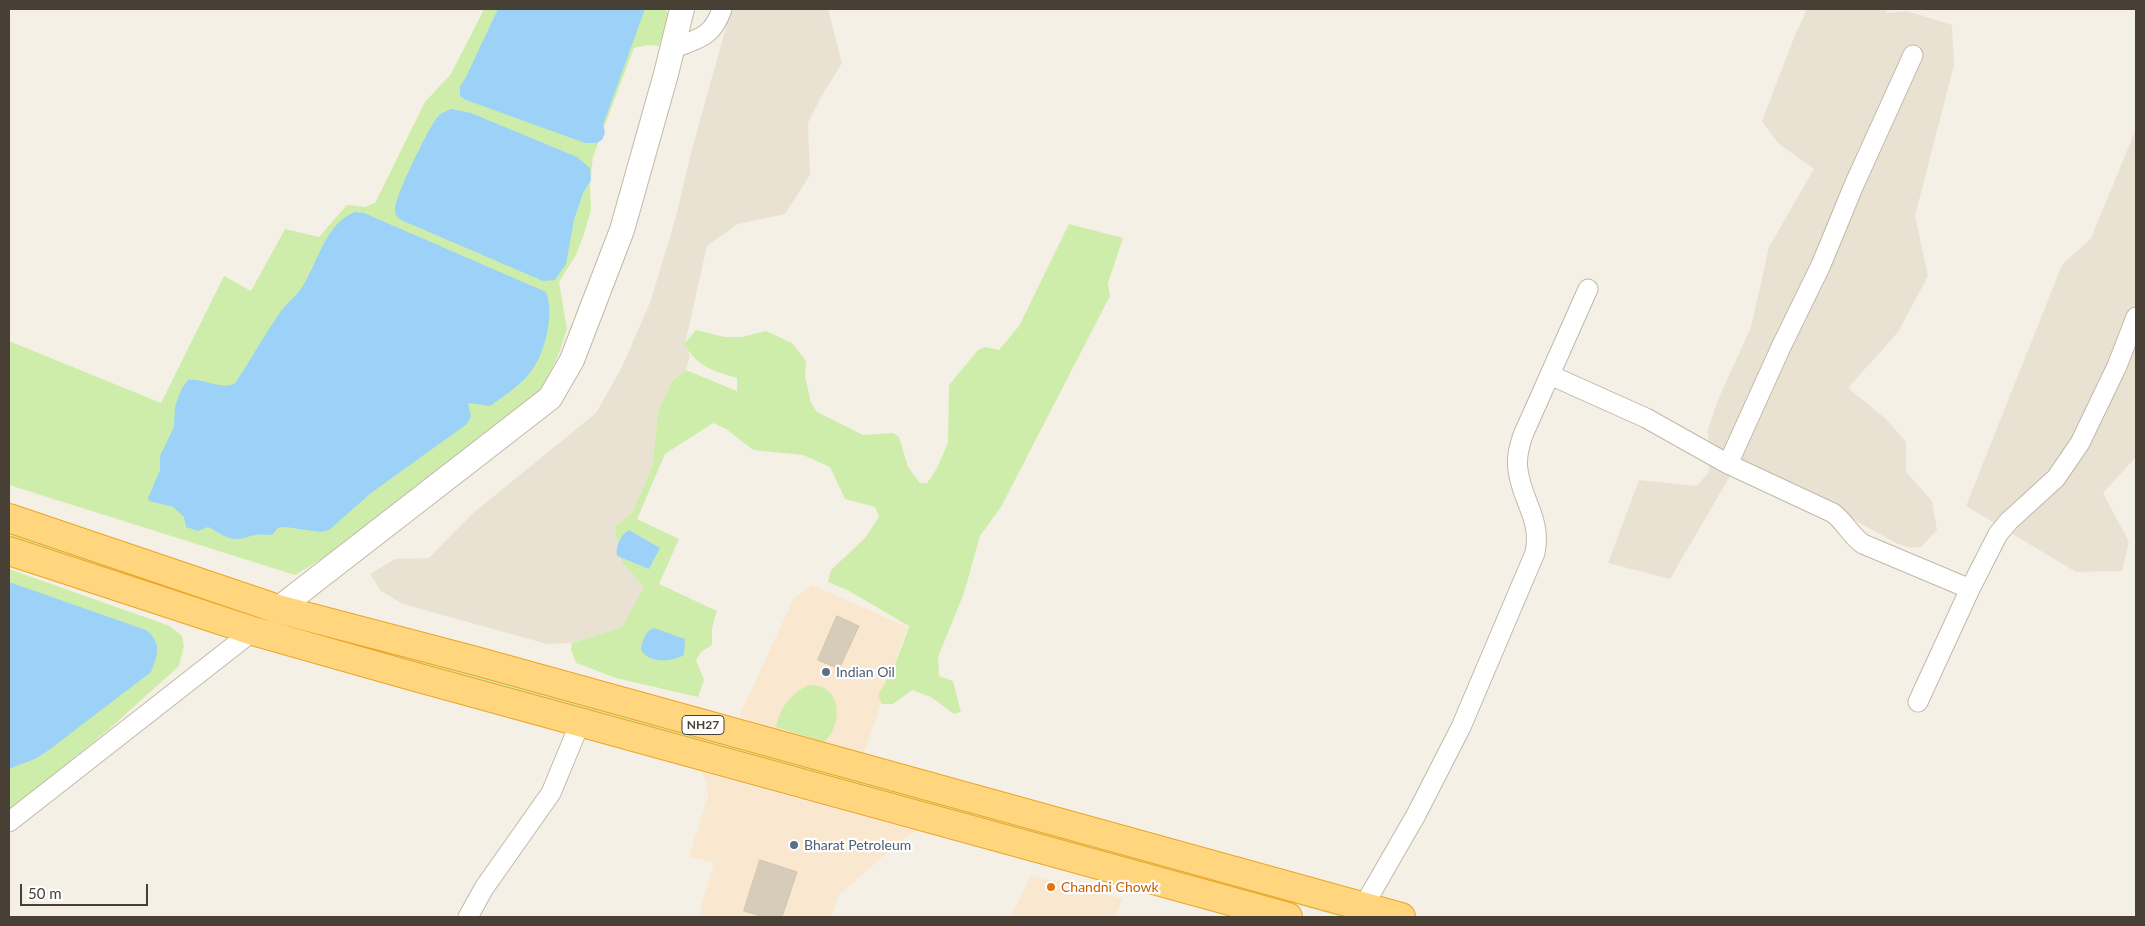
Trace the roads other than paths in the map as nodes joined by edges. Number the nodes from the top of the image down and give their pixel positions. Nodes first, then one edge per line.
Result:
1 (682, 9) edge
2 (722, 9) edge
3 (672, 49) junction
4 (1914, 55) dead end
5 (1588, 289) dead end
6 (2136, 317) edge
7 (1550, 375) junction
8 (1728, 464) junction
9 (9, 518) edge
10 (9, 551) edge
11 (1970, 589) junction
12 (278, 609) junction
13 (253, 631) junction
14 (1918, 702) dead end
15 (580, 723) junction
16 (9, 822) edge
17 (1363, 907) junction
18 (468, 917) edge
19 (1288, 917) edge
20 (1401, 917) edge

1 - 3 street
2 - 3 street
3 - 12 street
4 - 8 street
5 - 7 street
6 - 11 street
7 - 8 street
7 - 17 street
8 - 11 street
9 - 12 highway, NH27
10 - 13 highway, NH27
11 - 14 street
12 - 17 highway, NH27
13 - 15 highway, NH27
13 - 16 street
15 - 18 street
15 - 19 highway, NH27
17 - 20 highway, NH27

